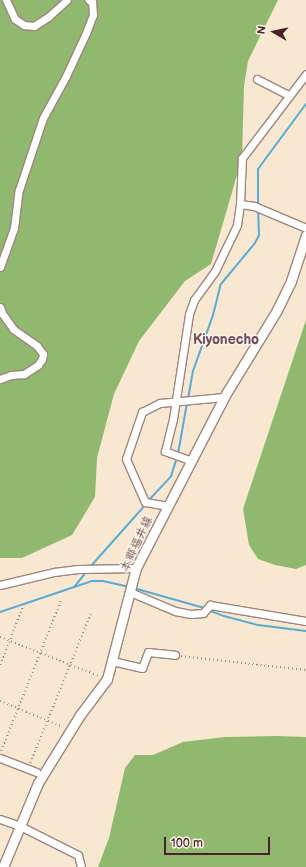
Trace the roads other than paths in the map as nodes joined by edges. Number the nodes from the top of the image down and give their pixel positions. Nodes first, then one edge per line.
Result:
1 (6, 0) edge
2 (67, 0) edge
3 (89, 0) edge
4 (306, 74) edge
5 (257, 79) dead end
6 (290, 95) junction
7 (240, 204) junction
8 (306, 228) edge
9 (306, 236) edge
10 (0, 267) edge
11 (0, 307) edge
12 (0, 379) edge
13 (224, 397) junction
14 (176, 400) junction
15 (192, 461) junction
16 (168, 506) junction
17 (136, 568) junction
18 (0, 585) edge
19 (130, 592) junction
20 (306, 621) edge
21 (175, 655) road end
22 (112, 661) junction
23 (0, 758) edge
24 (36, 772) dead end
25 (0, 819) edge
26 (20, 826) junction
27 (4, 867) edge
28 (81, 867) edge

1 - 2 street
3 - 10 street
4 - 6 street
5 - 6 street
6 - 7 street
7 - 8 street
7 - 14 street
9 - 13 main road, 本郷福井線
11 - 12 street
13 - 14 street
13 - 15 main road, 本郷福井線
14 - 15 street
14 - 16 street
15 - 16 main road, 本郷福井線
16 - 17 main road, 本郷福井線
17 - 18 street
17 - 19 main road, 本郷福井線
19 - 20 street
19 - 22 main road, 本郷福井線
21 - 22 street
22 - 26 main road, 本郷福井線
23 - 24 street
25 - 26 street
26 - 27 main road, 本郷福井線
26 - 28 street

